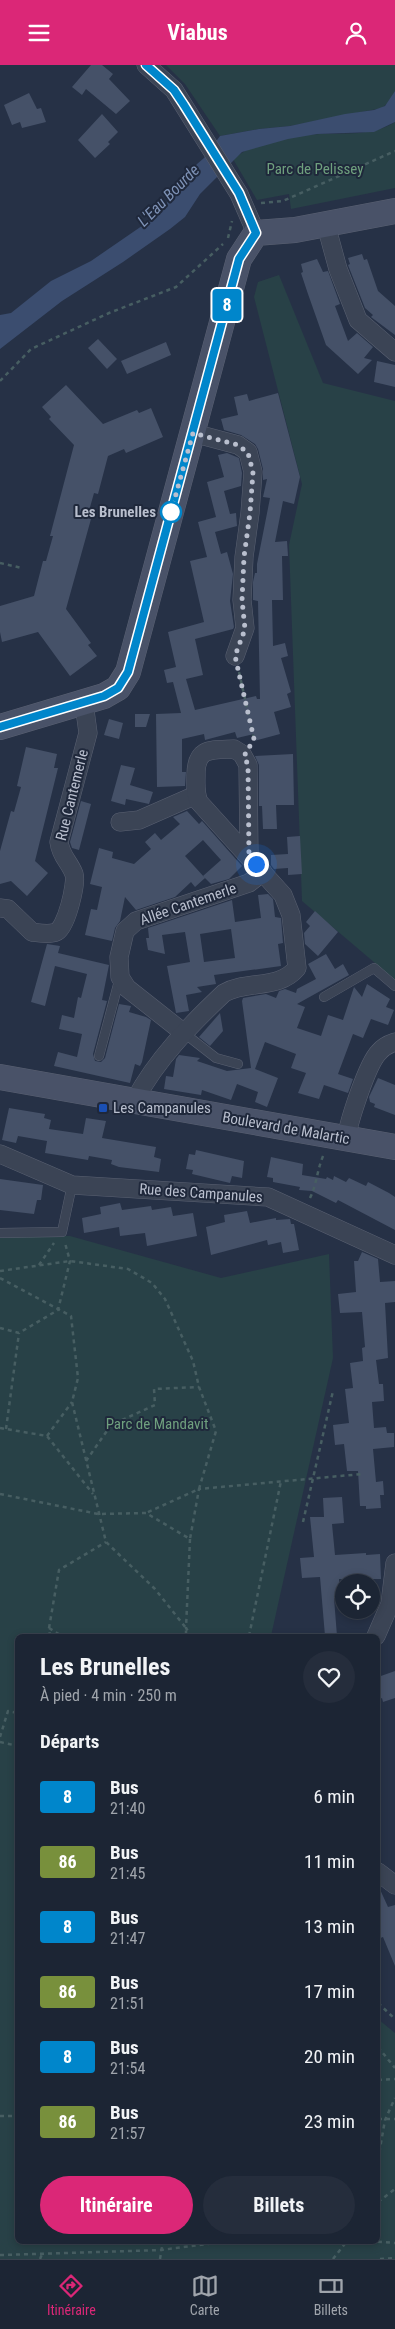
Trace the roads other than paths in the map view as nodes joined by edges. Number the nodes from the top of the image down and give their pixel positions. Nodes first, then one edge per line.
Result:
1 (146, 65) edge
2 (395, 211) edge
3 (326, 225) junction
4 (256, 233) junction
5 (395, 352) edge
6 (193, 433) junction
7 (235, 656) road end
8 (84, 703) junction
9 (0, 727) edge
10 (196, 795) junction
11 (120, 822) dead end
12 (249, 856) junction
13 (263, 872) junction
14 (0, 908) edge
15 (120, 977) junction
16 (395, 986) edge
17 (324, 997) dead end
18 (184, 1033) junction
19 (395, 1042) edge
20 (99, 1056) dead end
21 (238, 1064) dead end
22 (0, 1077) edge
23 (135, 1100) junction
24 (336, 1145) junction
25 (395, 1147) edge
26 (0, 1154) edge
27 (72, 1185) junction
28 (0, 1233) edge
29 (395, 1255) edge
30 (395, 1563) edge
31 (392, 1605) edge
32 (377, 1634) edge
33 (380, 1874) edge
34 (395, 1885) edge

1 - 4 street
2 - 3 street
3 - 4 street
3 - 5 street
4 - 6 street
6 - 7 street
6 - 8 street
8 - 9 street
8 - 14 street, Rue Cantemerle
10 - 11 street
10 - 12 street
10 - 12 street
12 - 13 street
13 - 15 street, Allée Cantemerle
13 - 18 street
15 - 18 street
15 - 20 lane
16 - 17 lane
18 - 21 lane
18 - 23 street
19 - 24 street
22 - 23 street, Boulevard de Malartic
23 - 24 street, Boulevard de Malartic
24 - 25 street, Boulevard de Malartic
26 - 27 street, Rue des Campanules
27 - 28 lane
27 - 29 street, Rue des Campanules
30 - 31 street
31 - 32 street
33 - 34 street

